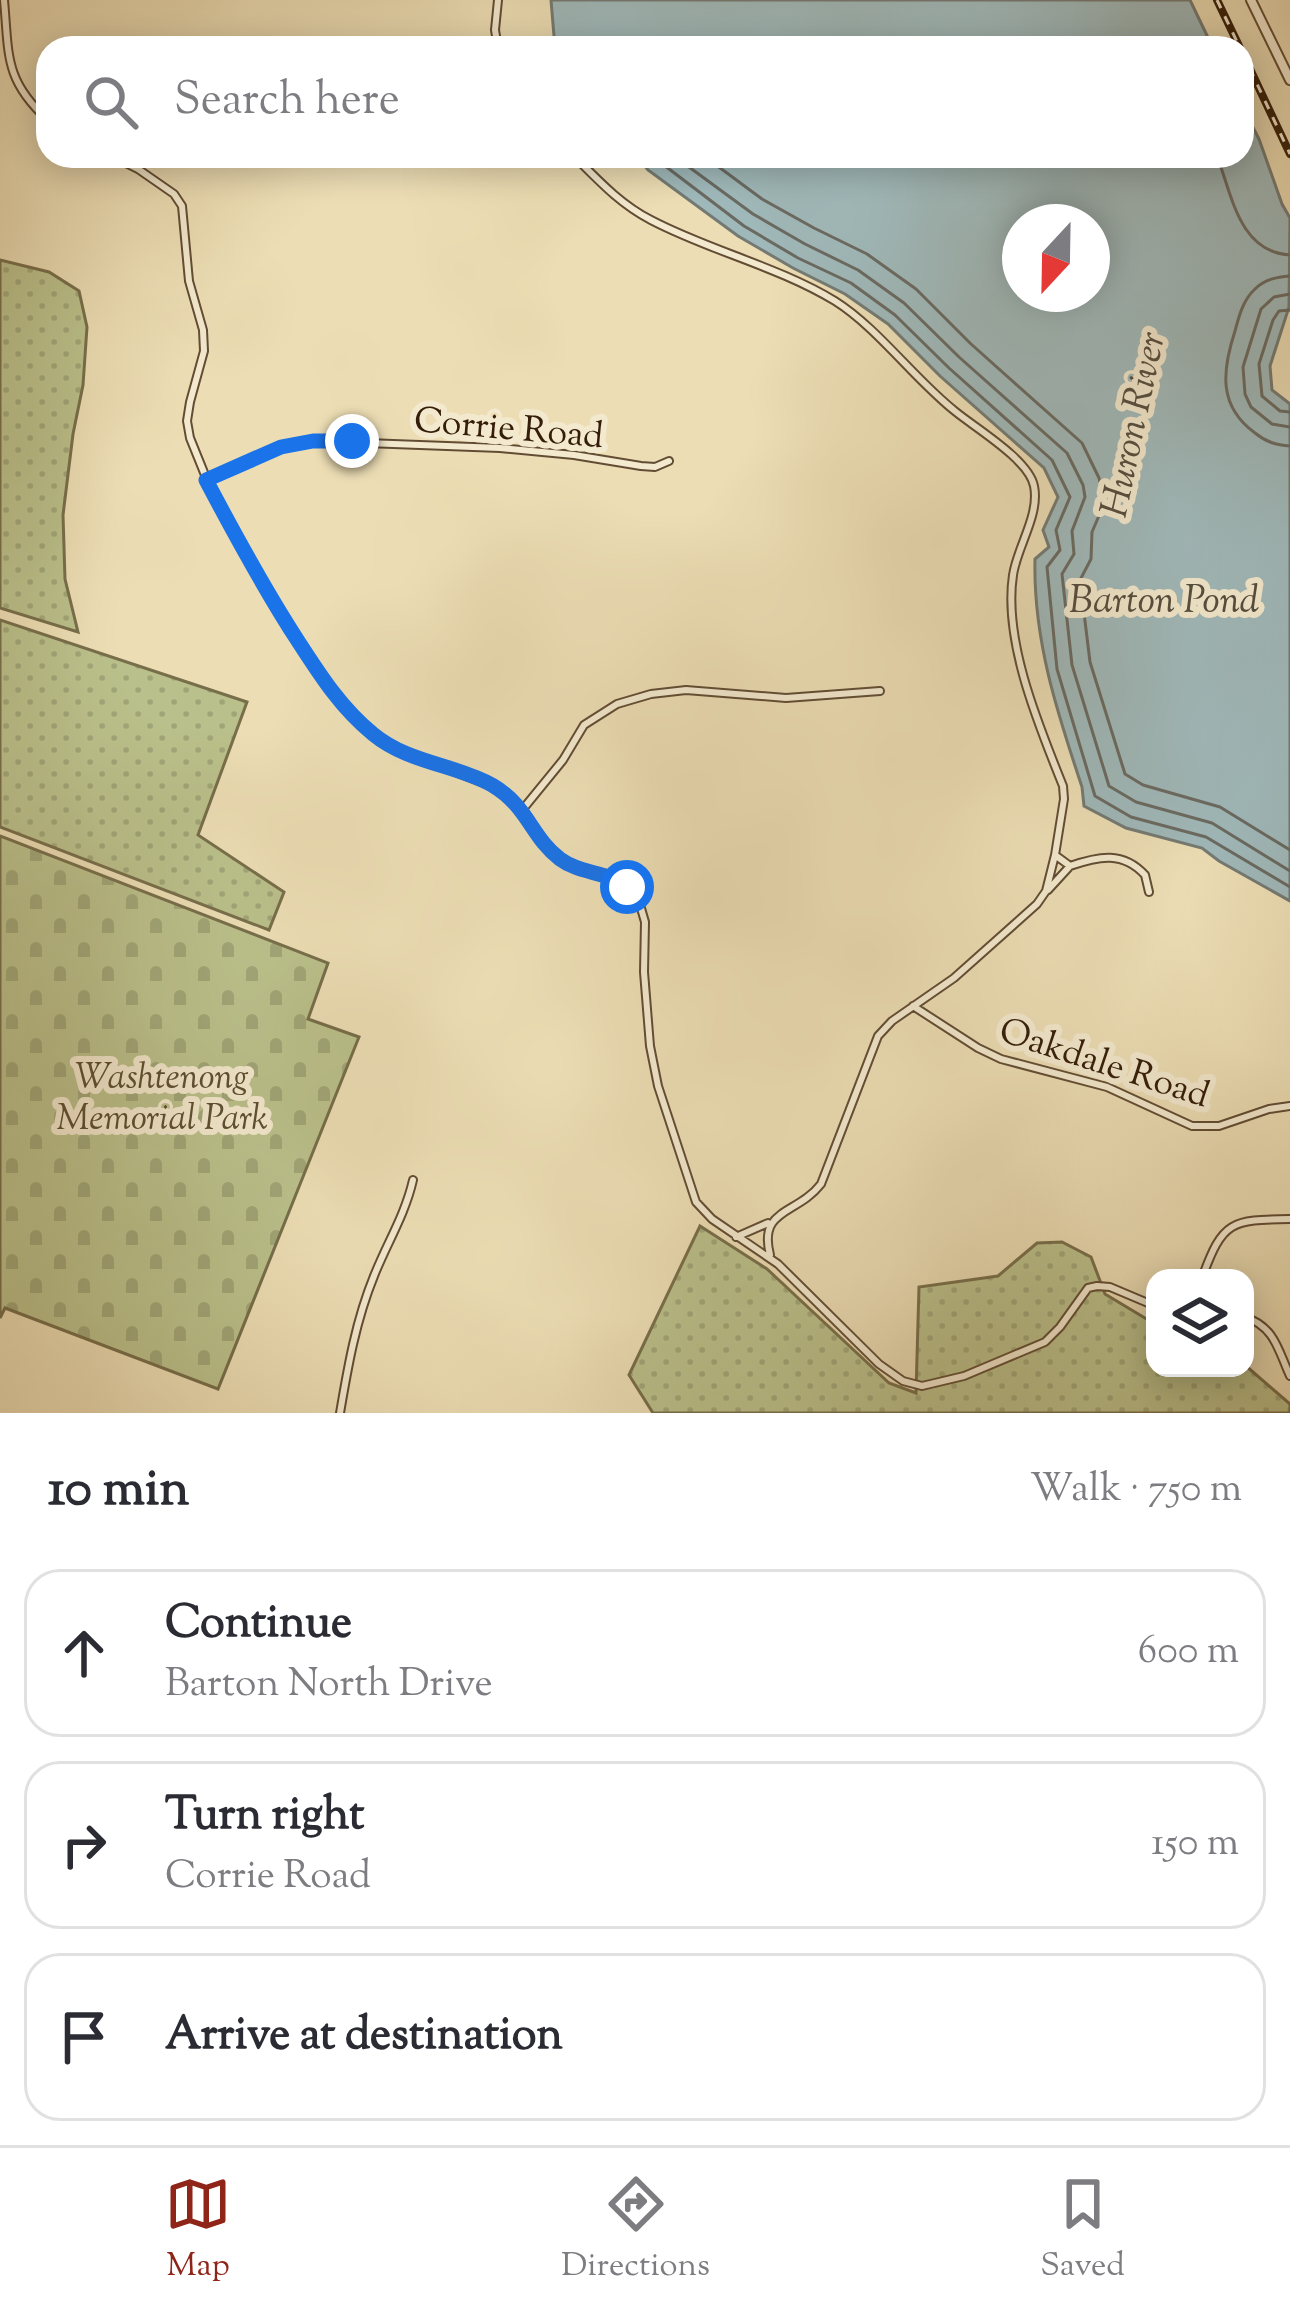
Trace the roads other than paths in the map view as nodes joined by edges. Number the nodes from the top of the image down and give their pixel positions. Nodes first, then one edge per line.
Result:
1 (4, 0) edge
2 (498, 0) edge
3 (1251, 0) edge
4 (496, 36) edge
5 (1290, 80) edge
6 (36, 109) edge
7 (136, 168) edge
8 (586, 168) edge
9 (669, 461) dead end
10 (206, 480) junction
11 (880, 691) dead end
12 (523, 809) junction
13 (1055, 855) junction
14 (1070, 866) junction
15 (1046, 891) junction
16 (1149, 892) dead end
17 (913, 1006) junction
18 (1290, 1106) edge
19 (413, 1180) dead end
20 (1290, 1219) edge
21 (771, 1222) junction
22 (736, 1237) junction
23 (770, 1259) junction
24 (1206, 1269) edge
25 (1146, 1302) edge
26 (1254, 1320) edge
27 (1290, 1376) edge
28 (340, 1413) edge

1 - 6 street
2 - 4 street
3 - 5 street
7 - 10 street
8 - 13 street
9 - 10 street, Corrie Road
10 - 12 street
11 - 12 street
12 - 22 street
13 - 14 street
13 - 15 street
14 - 15 street
14 - 16 street
15 - 17 street
17 - 18 street, Oakdale Road
17 - 21 street
19 - 28 street
20 - 24 street
21 - 22 street
21 - 23 street
22 - 23 street
23 - 25 street
26 - 27 street

